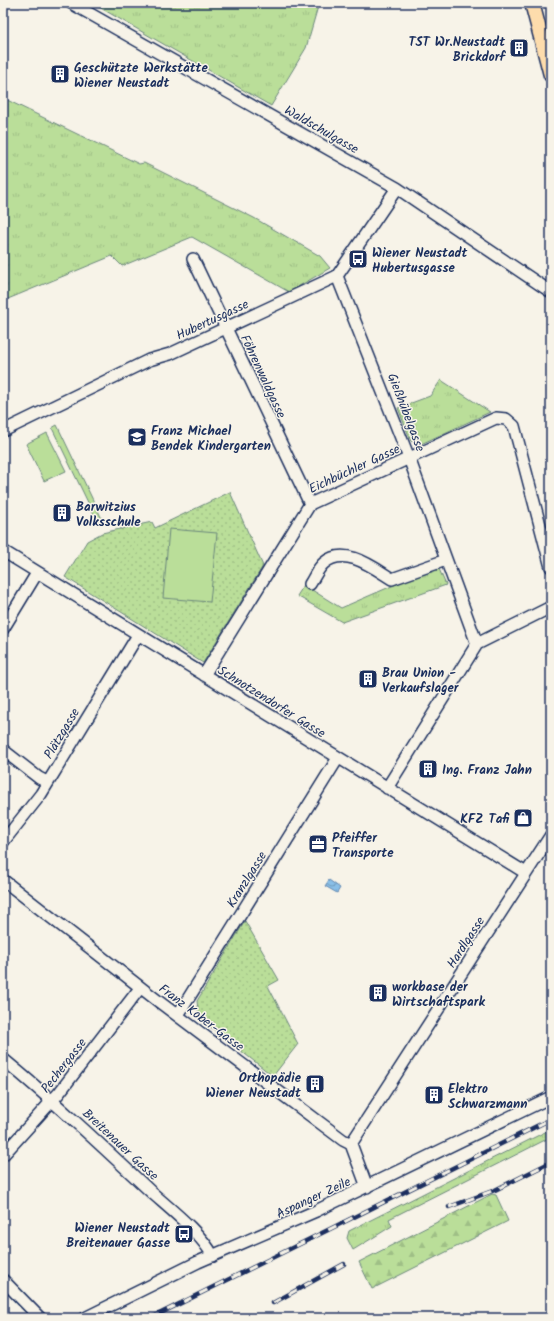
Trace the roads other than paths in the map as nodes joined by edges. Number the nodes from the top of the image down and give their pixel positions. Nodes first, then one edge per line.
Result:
1 (71, 3) edge
2 (532, 3) edge
3 (551, 75) edge
4 (397, 188) junction
5 (193, 259) dead end
6 (337, 276) junction
7 (551, 292) edge
8 (226, 327) junction
9 (3, 431) edge
10 (409, 458) junction
11 (310, 504) junction
12 (3, 552) edge
13 (446, 560) junction
14 (551, 567) edge
15 (37, 573) junction
16 (310, 584) dead end
17 (551, 606) edge
18 (3, 629) edge
19 (138, 635) junction
20 (477, 644) junction
21 (204, 675) junction
22 (3, 750) edge
23 (338, 758) junction
24 (48, 782) junction
25 (387, 788) junction
26 (551, 835) edge
27 (3, 842) edge
28 (526, 873) junction
29 (3, 880) edge
30 (140, 988) junction
31 (178, 1015) junction
32 (3, 1059) edge
33 (551, 1097) edge
34 (53, 1100) junction
35 (351, 1144) junction
36 (3, 1155) edge
37 (367, 1187) junction
38 (213, 1256) junction
39 (3, 1280) edge
40 (40, 1318) edge
41 (85, 1318) edge

1 - 4 street, Waldschulgasse
2 - 3 main road
4 - 6 street
4 - 7 street, Waldschulgasse
5 - 8 street, Föhrenwaldgasse
6 - 8 street, Hubertusgasse
6 - 10 street, Gießhübelgasse
8 - 9 street, Hubertusgasse
8 - 11 street, Föhrenwaldgasse
10 - 11 street, Eichbüchler Gasse
10 - 13 street, Gießhübelgasse
10 - 14 street, Eichbüchler Gasse
11 - 21 street, Eichbüchler Gasse
12 - 15 street, Schnotzendorfer Gasse
13 - 16 street
13 - 20 street, Gießhübelgasse
15 - 18 street
15 - 19 street, Schnotzendorfer Gasse
17 - 20 street
19 - 21 street, Schnotzendorfer Gasse
19 - 24 street, Plätzgasse
20 - 25 street
21 - 23 street, Schnotzendorfer Gasse
22 - 24 street
23 - 25 street, Schnotzendorfer Gasse
23 - 31 street, Kranzlgasse
24 - 27 street, Plätzgasse
25 - 28 street, Schnotzendorfer Gasse
26 - 28 street, Hardlgasse
28 - 35 street, Hardlgasse
29 - 30 street, Franz Kober-Gasse
30 - 31 street, Franz Kober-Gasse
30 - 34 street, Pechergasse
31 - 35 street, Franz Kober-Gasse
32 - 34 street, Breitenauer Gasse
33 - 37 street, Aspanger Zeile
34 - 36 street, Pechergasse
34 - 38 street, Breitenauer Gasse
35 - 37 street
37 - 38 street, Aspanger Zeile
38 - 41 street, Aspanger Zeile
39 - 40 street

